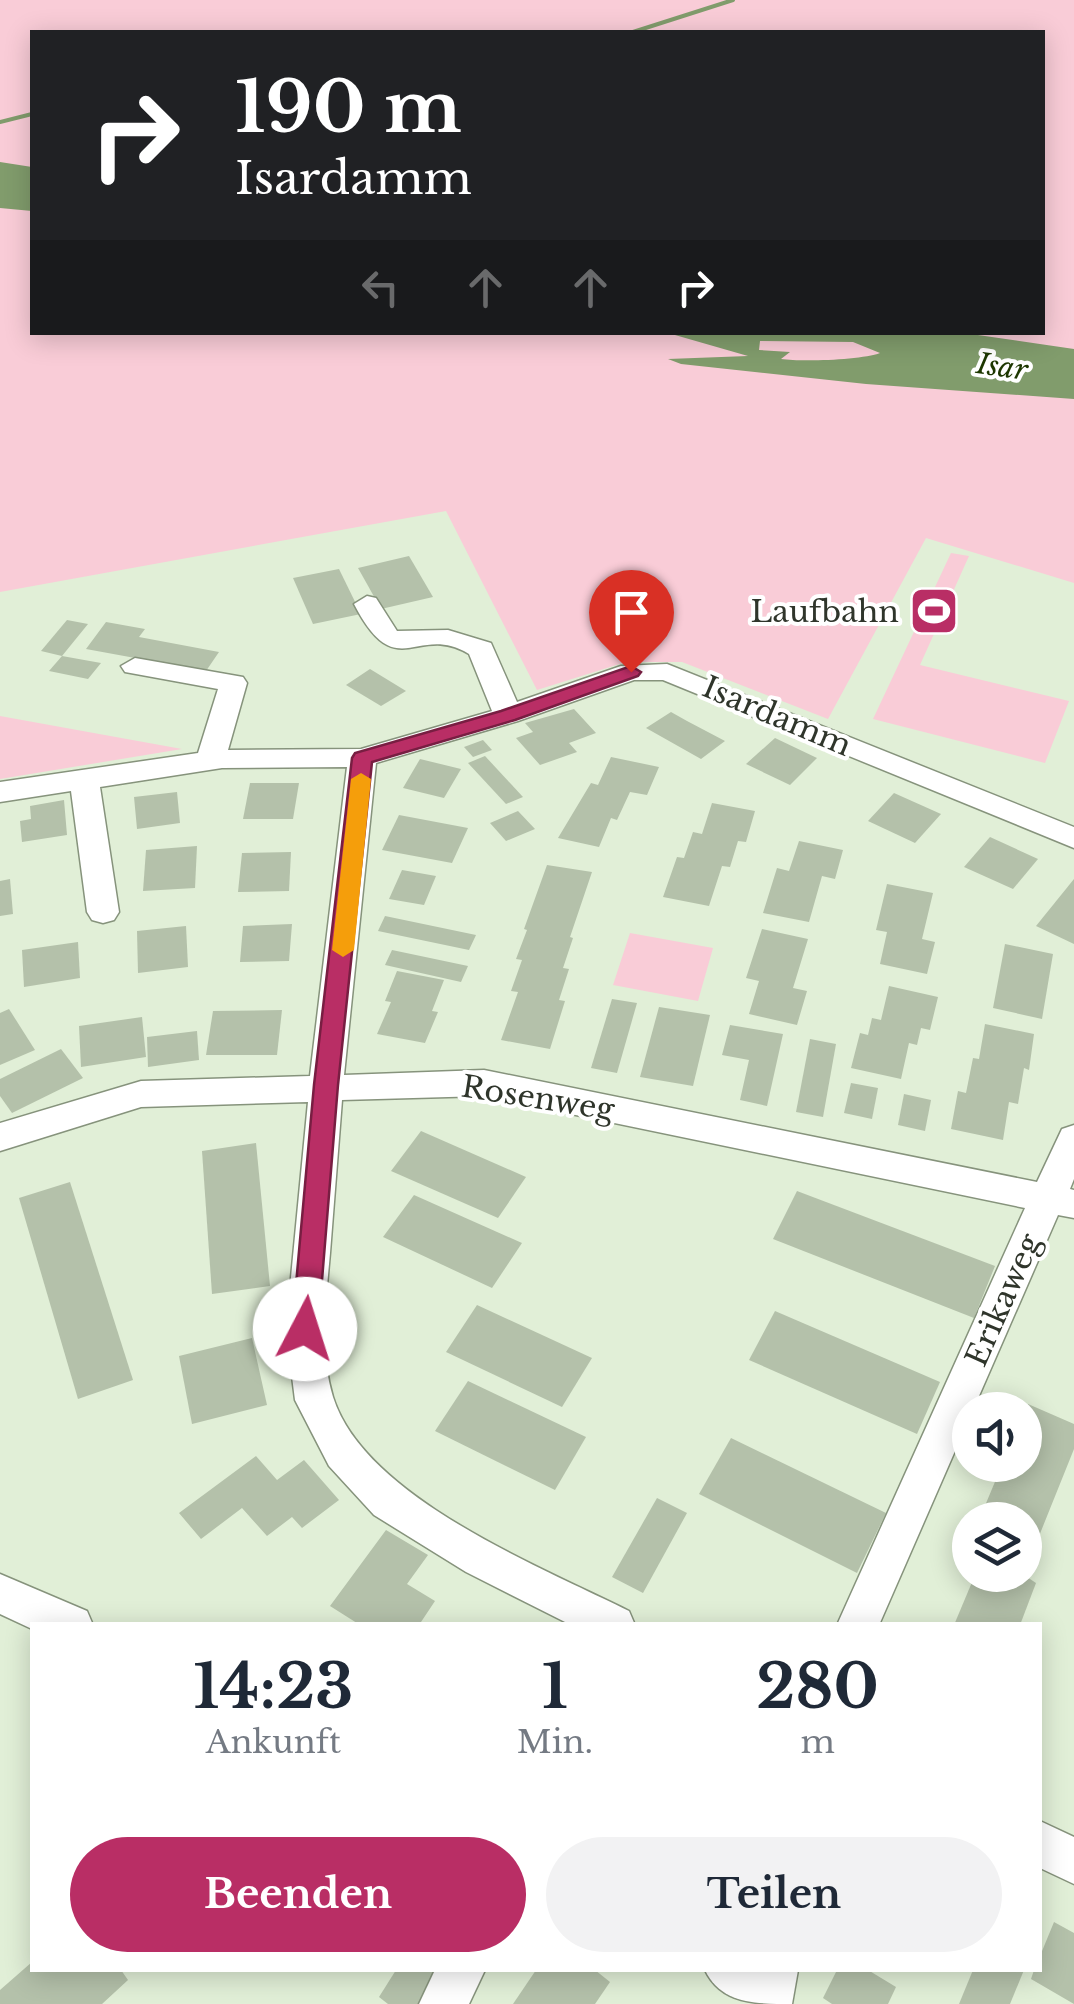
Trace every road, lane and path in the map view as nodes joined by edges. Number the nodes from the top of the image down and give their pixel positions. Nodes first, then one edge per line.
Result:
1 (367, 604) dead end
2 (135, 666) dead end
3 (508, 715) junction
4 (362, 758) junction
5 (210, 761) junction
6 (84, 779) junction
7 (0, 792) edge
8 (1074, 838) edge
9 (103, 912) dead end
10 (326, 1085) junction
11 (0, 1137) edge
12 (1074, 1139) edge
13 (1061, 1202) edge
14 (0, 1594) edge
15 (65, 1622) edge
16 (608, 1622) edge
17 (859, 1622) edge
18 (1042, 1845) edge
19 (1074, 1861) edge
20 (460, 1972) edge
21 (733, 1972) edge
22 (774, 1994) edge
23 (444, 2004) edge

1 - 3 street
2 - 5 street
3 - 4 street, Isardamm
3 - 8 street, Isardamm
4 - 5 street, Isardamm
4 - 10 street
5 - 6 street, Isardamm
6 - 7 street, Isardamm
6 - 9 street
10 - 11 street, Rosenweg
10 - 13 street, Rosenweg
10 - 16 street
12 - 13 street, Erikaweg
13 - 17 street, Erikaweg
14 - 15 street
18 - 19 street
20 - 23 street
21 - 22 street

